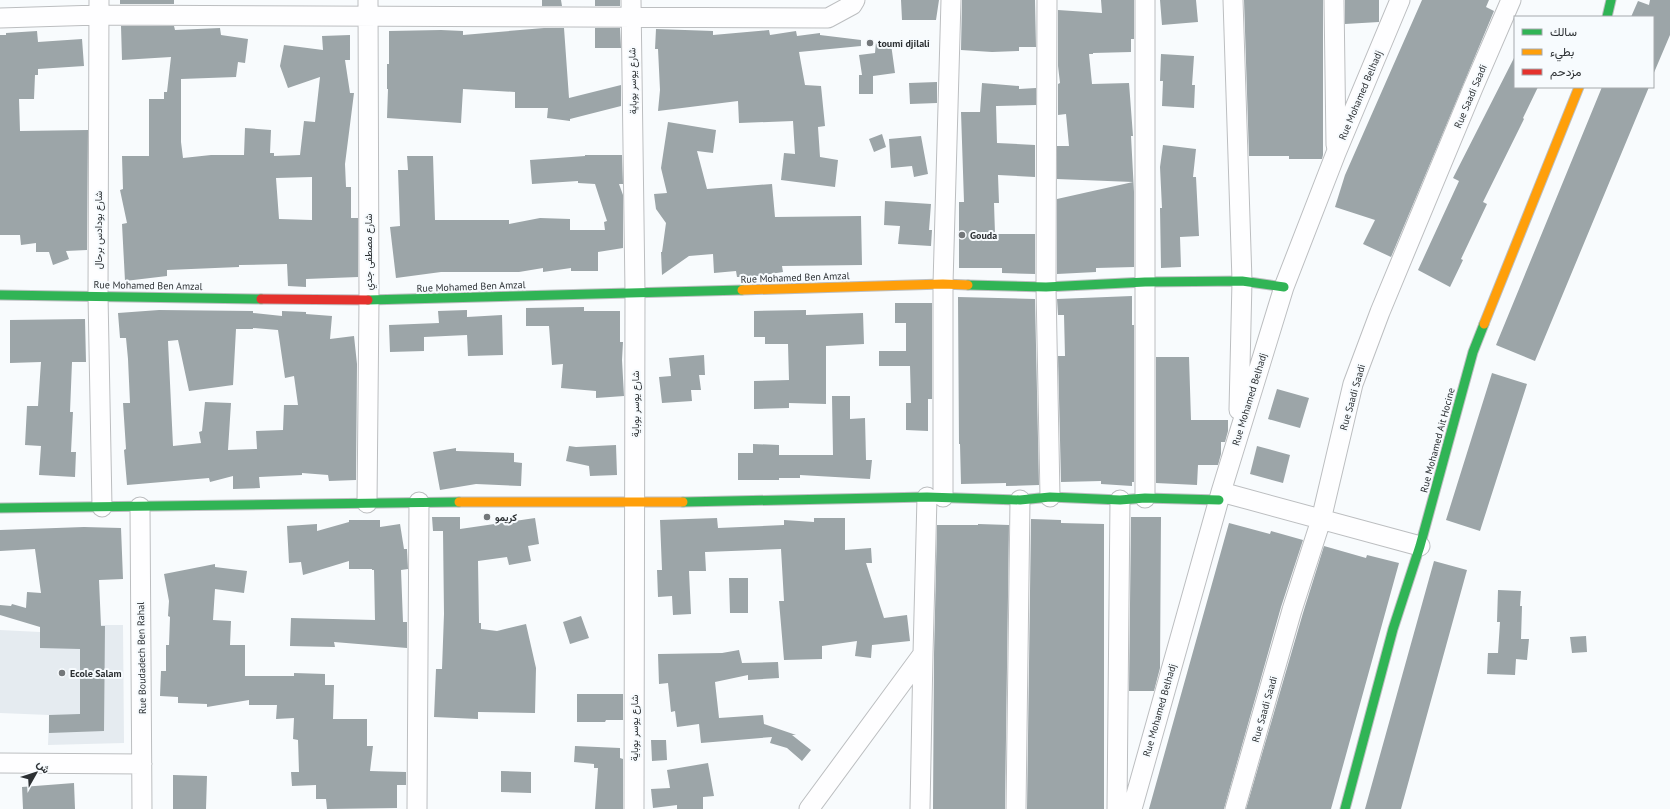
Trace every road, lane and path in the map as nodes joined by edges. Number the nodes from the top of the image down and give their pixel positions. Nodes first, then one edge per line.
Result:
1 (855, 0) edge
2 (952, 0) edge
3 (1047, 0) edge
4 (1145, 0) edge
5 (1233, 0) edge
6 (1334, 0) edge
7 (1400, 0) edge
8 (1511, 0) edge
9 (1611, 0) edge
10 (99, 7) edge
11 (368, 8) edge
12 (631, 8) edge
13 (1607, 16) edge
14 (0, 18) edge
15 (1579, 88) edge
16 (1336, 153) junction
17 (1242, 281) junction
18 (1145, 282) junction
19 (943, 284) junction
20 (1046, 287) junction
21 (1284, 287) junction
22 (635, 292) junction
23 (0, 294) edge
24 (98, 295) junction
25 (369, 300) junction
26 (1238, 433) junction
27 (1220, 496) junction
28 (935, 497) junction
29 (1050, 497) junction
30 (1145, 498) junction
31 (1020, 500) junction
32 (1120, 500) junction
33 (419, 502) junction
34 (367, 503) junction
35 (635, 503) junction
36 (102, 507) junction
37 (140, 507) junction
38 (0, 508) edge
39 (1321, 520) junction
40 (1420, 546) junction
41 (923, 654) junction
42 (0, 763) edge
43 (142, 764) junction
44 (816, 804) edge
45 (142, 809) edge
46 (417, 809) edge
47 (634, 809) edge
48 (920, 809) edge
49 (1016, 809) edge
50 (1117, 809) edge
51 (1132, 809) edge
52 (1235, 809) edge
53 (1345, 809) edge

1 - 12 street
2 - 19 street
3 - 20 street
4 - 18 street
5 - 17 street
6 - 16 street
7 - 16 street, Rue Mohamed Belhadj
8 - 39 street, Rue Saadi Saadi
9 - 13 street
10 - 11 street
10 - 14 street
10 - 24 street, شارع بودادس برحال
11 - 12 street
11 - 25 street, شارع مصطفى جدي
12 - 22 street, شارع يوسر بوباية
15 - 40 street, Rue Mohamed Ait Hocine
16 - 21 street, Rue Mohamed Belhadj
17 - 18 street, Rue Mohamed Ben Amzal
17 - 21 street, Rue Mohamed Ben Amzal
17 - 26 street
18 - 20 street, Rue Mohamed Ben Amzal
18 - 30 street
19 - 20 street, Rue Mohamed Ben Amzal
19 - 22 street, Rue Mohamed Ben Amzal
19 - 28 street
20 - 29 street
21 - 26 street, Rue Mohamed Belhadj
22 - 25 street, Rue Mohamed Ben Amzal
22 - 35 street, شارع يوسر بوباية
23 - 24 street, Rue Mohamed Ben Amzal
24 - 25 street, Rue Mohamed Ben Amzal
24 - 36 street, شارع بودادس برحال
25 - 34 street, شارع مصطفى جدي
26 - 27 street, Rue Mohamed Belhadj
27 - 30 street
27 - 39 street
27 - 51 street, Rue Mohamed Belhadj
28 - 31 street
28 - 35 street
28 - 41 street
29 - 31 street
29 - 32 street
30 - 32 street
31 - 49 street
32 - 50 street
33 - 34 street
33 - 35 street
33 - 46 street
34 - 37 street
35 - 47 street, شارع يوسر بوباية
36 - 37 street
36 - 38 street
37 - 43 street, Rue Boudadech Ben Rahal
39 - 40 street
39 - 52 street, Rue Saadi Saadi
40 - 53 street, Rue Mohamed Ait Hocine
41 - 44 street
41 - 48 street
42 - 43 street
43 - 45 street, Rue Boudadech Ben Rahal

